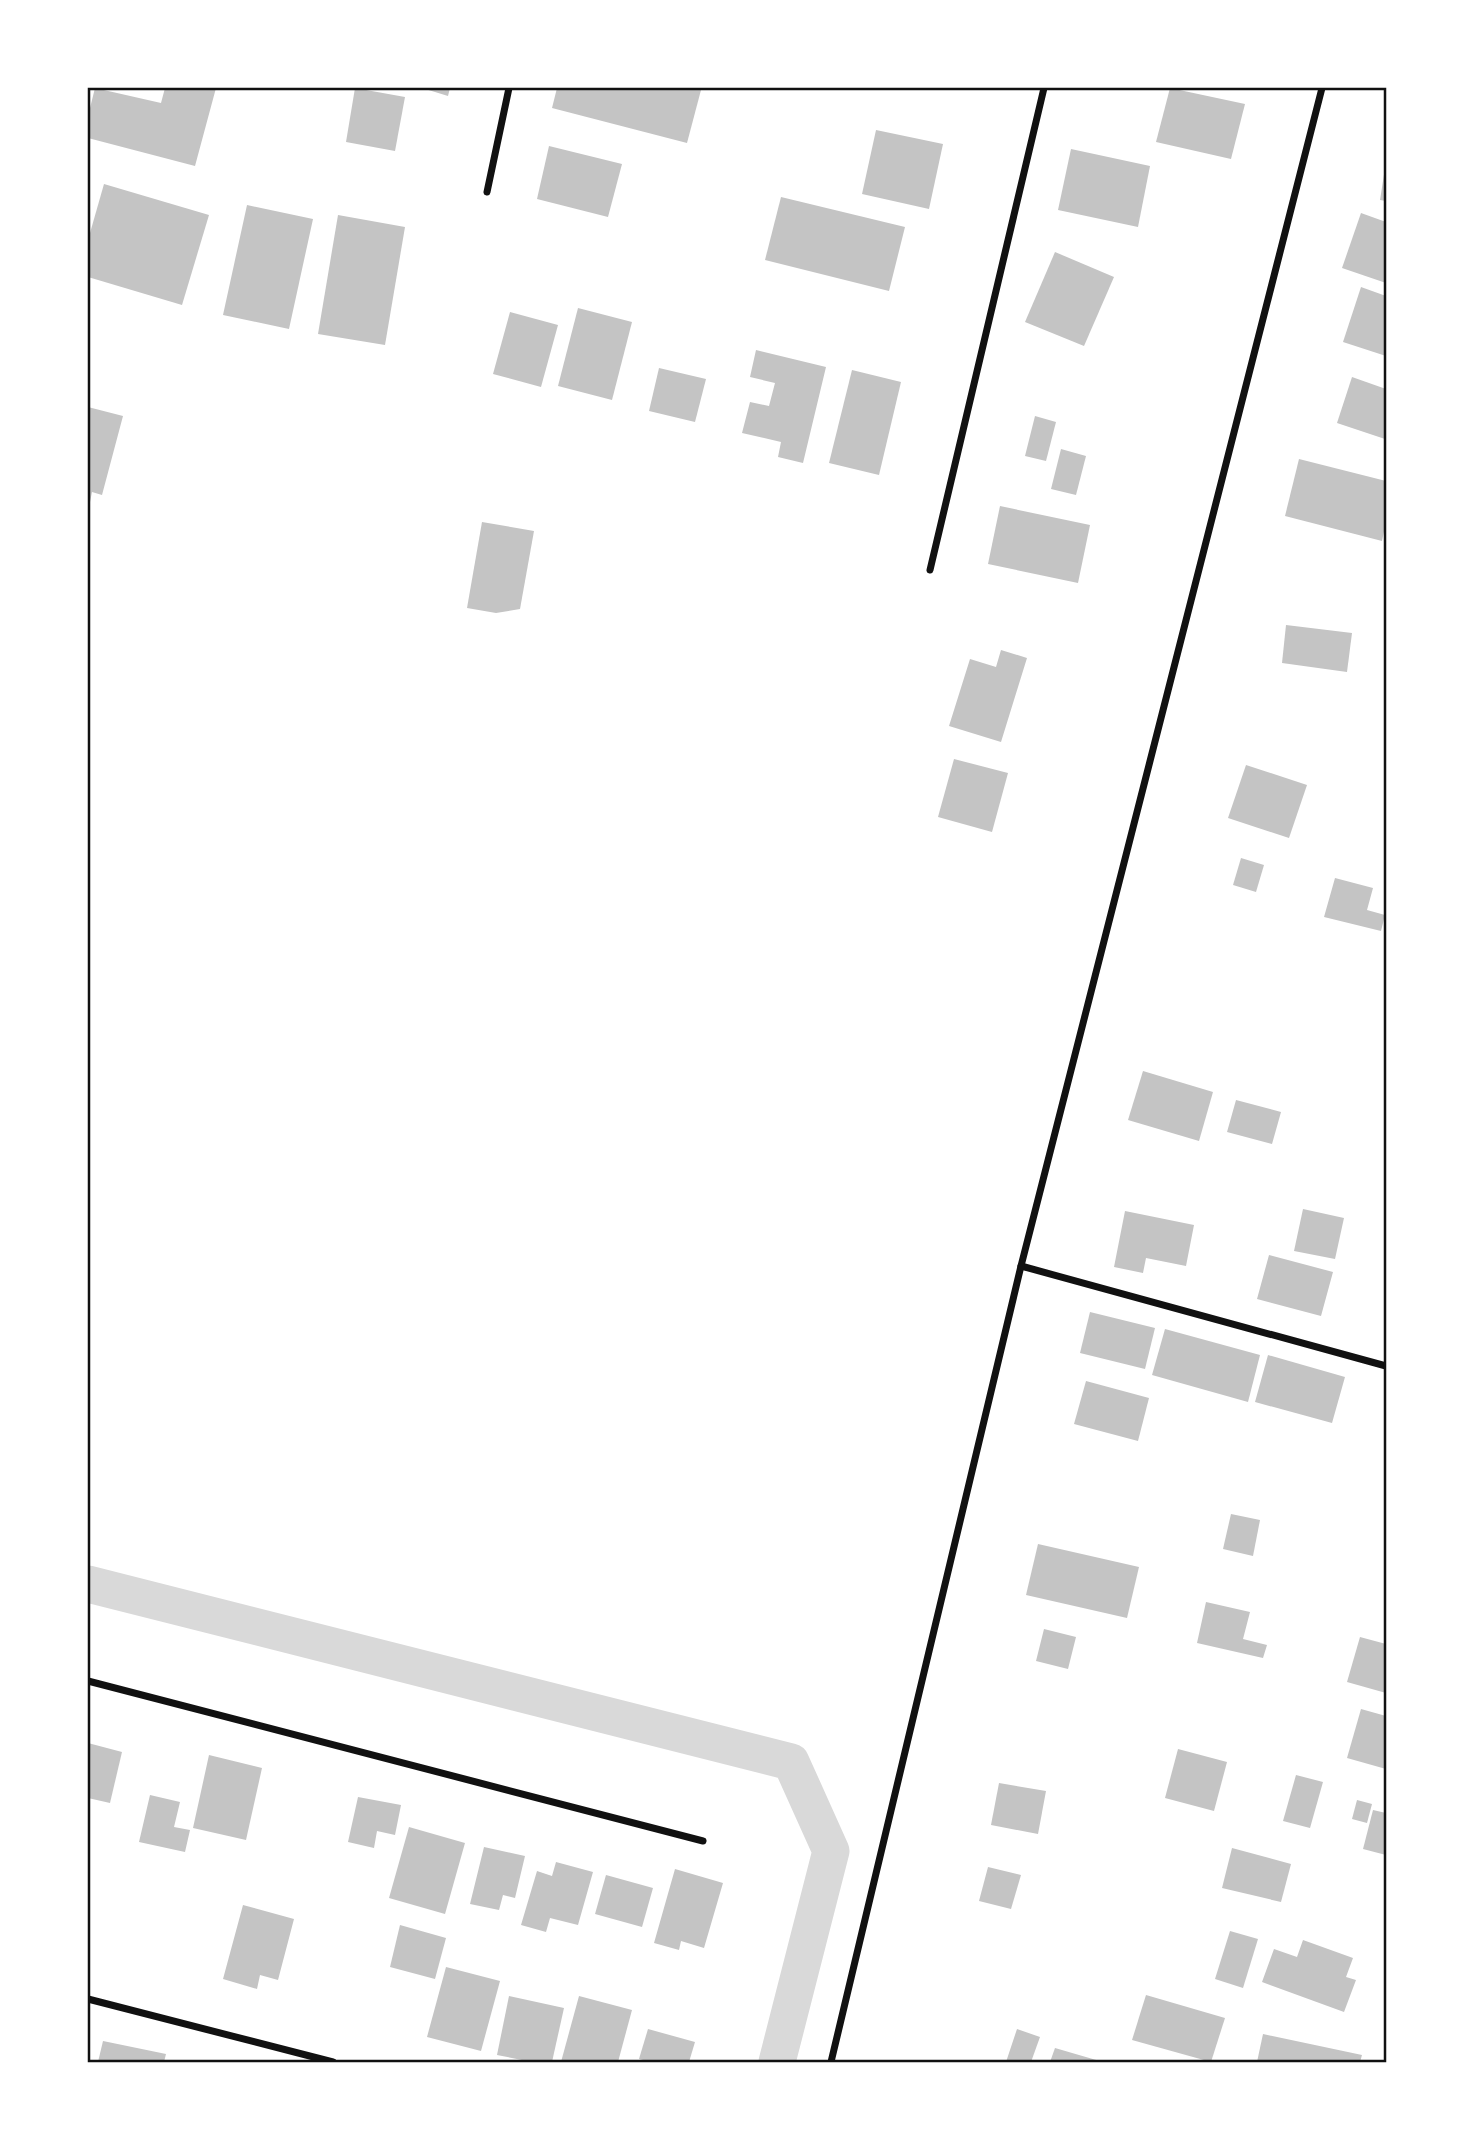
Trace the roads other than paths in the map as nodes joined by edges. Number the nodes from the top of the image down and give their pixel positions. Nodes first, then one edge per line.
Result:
1 (509, 88) edge
2 (1044, 88) edge
3 (1322, 88) edge
4 (486, 192) dead end
5 (930, 570) dead end
6 (1021, 1266) junction
7 (1387, 1366) edge
8 (88, 1681) edge
9 (703, 1841) dead end
10 (88, 1999) edge
11 (333, 2063) edge
12 (831, 2063) edge

1 - 4 street
2 - 5 street
3 - 6 street
6 - 7 street
6 - 12 street
8 - 9 street
10 - 11 street

